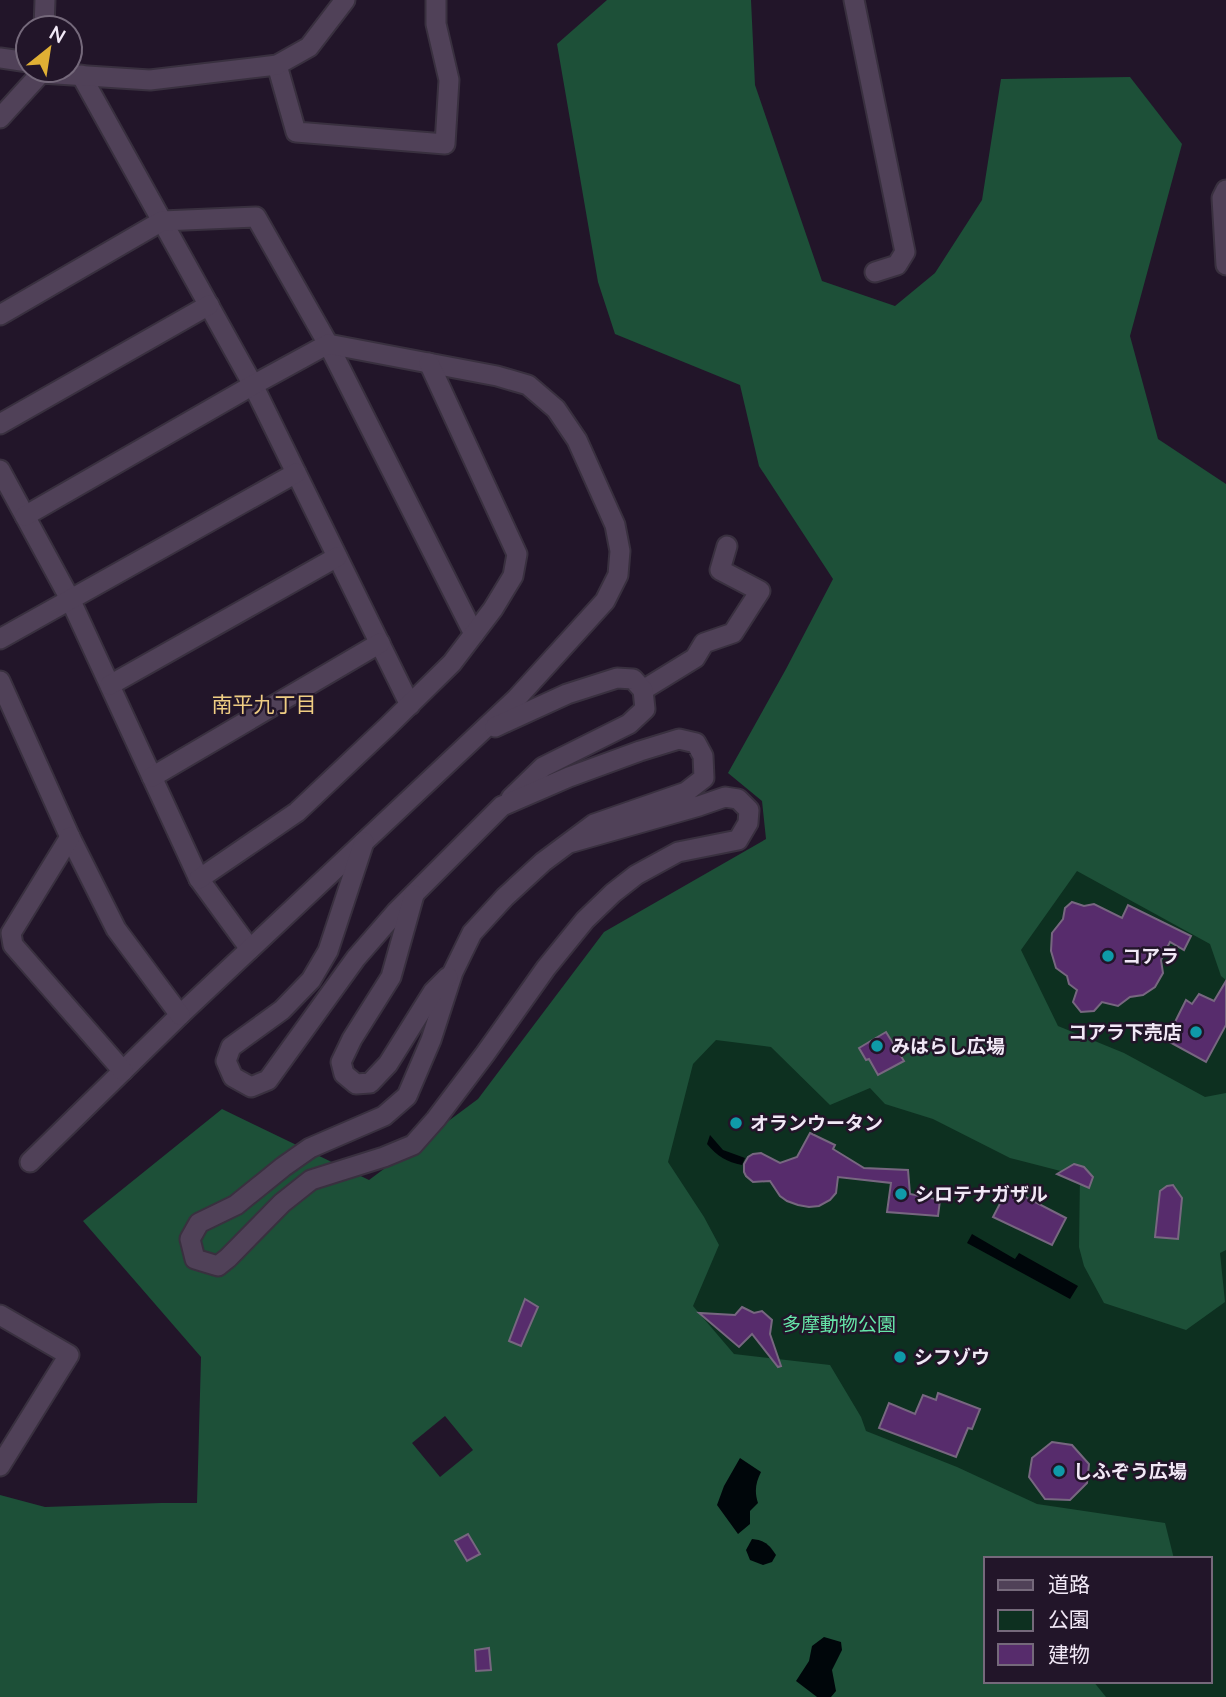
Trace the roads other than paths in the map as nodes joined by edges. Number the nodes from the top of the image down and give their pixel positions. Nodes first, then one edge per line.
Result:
1 (345, 0) edge
2 (436, 0) edge
3 (854, 0) edge
4 (277, 65) junction
5 (84, 75) edge
6 (84, 80) edge
7 (25, 84) edge
8 (0, 118) edge
9 (1226, 190) edge
10 (162, 221) junction
11 (1226, 265) edge
12 (875, 272) dead end
13 (209, 305) junction
14 (0, 315) edge
15 (328, 344) junction
16 (429, 363) junction
17 (253, 385) junction
18 (0, 424) edge
19 (0, 470) edge
20 (296, 473) junction
21 (25, 516) junction
22 (727, 546) dead end
23 (337, 557) junction
24 (70, 598) junction
25 (474, 634) junction
26 (0, 639) edge
27 (380, 643) junction
28 (0, 681) edge
29 (110, 685) junction
30 (643, 690) junction
31 (410, 705) junction
32 (478, 735) junction
33 (152, 777) junction
34 (502, 806) junction
35 (70, 837) junction
36 (364, 842) junction
37 (569, 843) junction
38 (199, 879) junction
39 (414, 894) junction
40 (250, 949) junction
41 (453, 972) junction
42 (180, 1015) junction
43 (123, 1071) junction
44 (30, 1163) dead end
45 (0, 1315) edge
46 (0, 1466) edge

1 - 4 street
2 - 4 street
3 - 12 street
4 - 5 street
6 - 10 street
7 - 8 street
9 - 11 street
10 - 13 street
10 - 14 street
10 - 15 street
13 - 17 street
13 - 18 street
15 - 16 street
15 - 17 street
15 - 25 street
16 - 25 street
16 - 32 street
17 - 20 street
17 - 21 street
19 - 21 street
20 - 23 street
20 - 24 street
21 - 24 street
22 - 30 street
23 - 27 street
23 - 29 street
24 - 26 street
24 - 29 street
25 - 31 street
27 - 31 street
27 - 33 street
28 - 35 street
29 - 33 street
30 - 32 street
30 - 34 street
31 - 38 street
32 - 36 street
33 - 38 street
34 - 37 street
34 - 39 street
35 - 42 street
35 - 43 street
36 - 39 street
36 - 40 street
37 - 41 street
37 - 41 street
38 - 40 street
39 - 41 street
40 - 42 street
42 - 43 street
43 - 44 street
45 - 46 street

